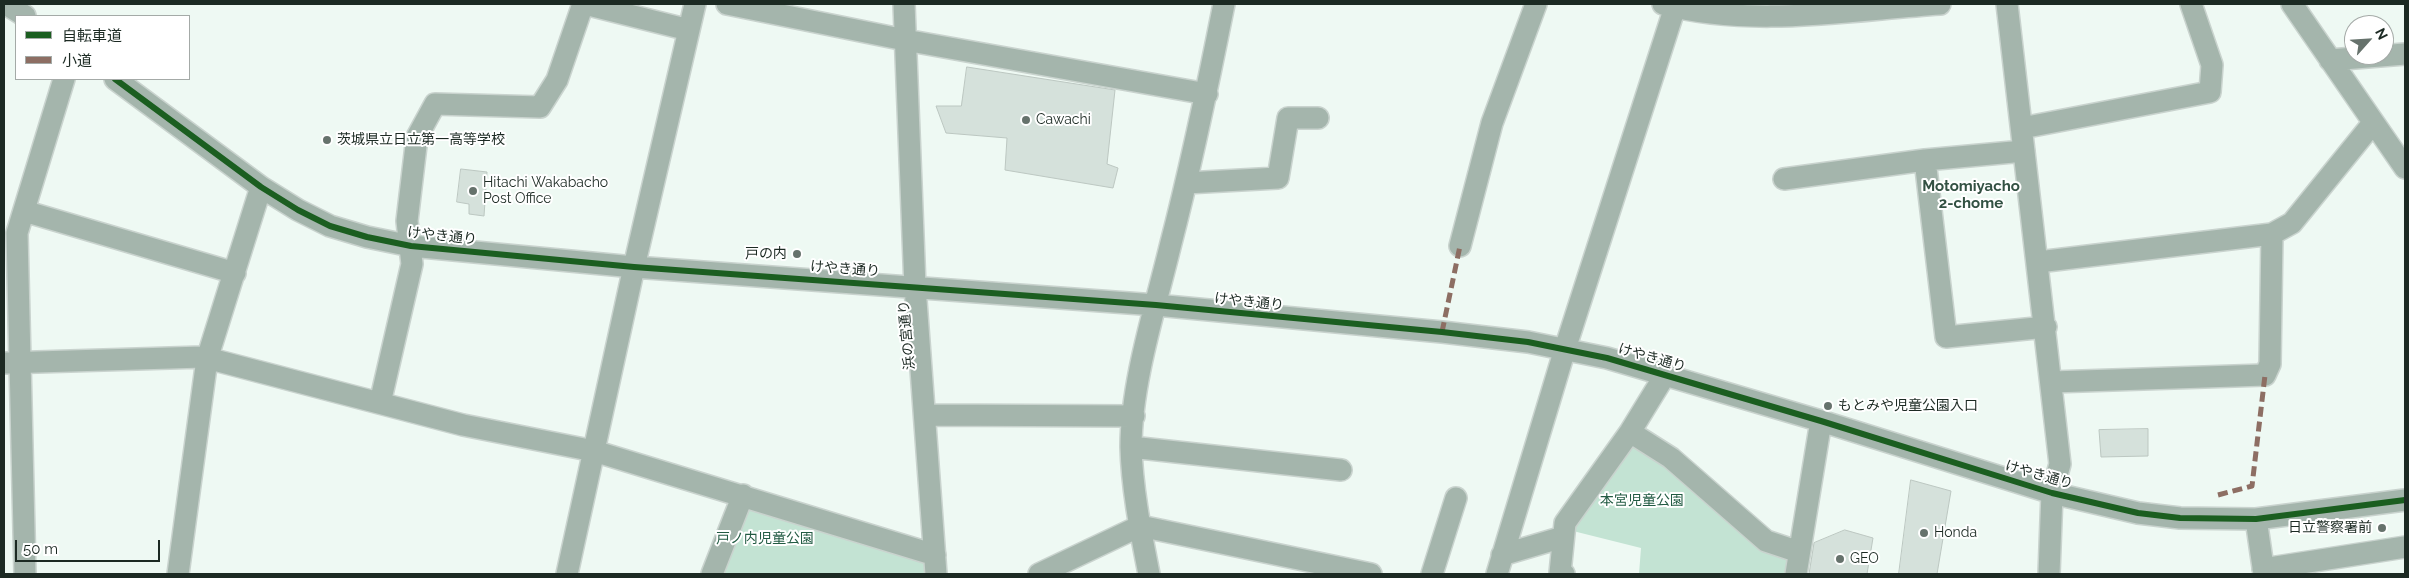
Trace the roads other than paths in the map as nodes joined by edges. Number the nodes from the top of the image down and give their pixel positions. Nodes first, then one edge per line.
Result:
1 (6, 4) edge
2 (584, 4) edge
3 (695, 4) edge
4 (727, 4) edge
5 (904, 4) edge
6 (1224, 4) edge
7 (1536, 4) edge
8 (1940, 4) edge
9 (2007, 4) edge
10 (2191, 4) edge
11 (2292, 4) edge
12 (1669, 5) edge
13 (23, 15) edge
14 (689, 30) junction
15 (905, 40) junction
16 (2405, 54) edge
17 (2330, 60) junction
18 (64, 80) edge
19 (116, 80) edge
20 (1207, 94) junction
21 (1318, 118) dead end
22 (2373, 123) junction
23 (2022, 128) junction
24 (2024, 151) junction
25 (1925, 160) junction
26 (2405, 168) edge
27 (1784, 179) dead end
28 (1186, 183) junction
29 (261, 187) junction
30 (24, 211) junction
31 (2272, 234) junction
32 (411, 246) junction
33 (1460, 246) dead end
34 (2038, 262) junction
35 (634, 267) junction
36 (235, 273) junction
37 (915, 287) junction
38 (1156, 305) junction
39 (2046, 327) junction
40 (1565, 349) junction
41 (207, 358) junction
42 (12, 362) edge
43 (1665, 375) junction
44 (2052, 382) junction
45 (380, 404) junction
46 (926, 415) junction
47 (1134, 416) junction
48 (1820, 421) junction
49 (1630, 432) junction
50 (1131, 447) junction
51 (594, 451) junction
52 (1341, 470) dead end
53 (2052, 493) junction
54 (743, 495) junction
55 (1456, 498) dead end
56 (2405, 500) edge
57 (2256, 519) junction
58 (1140, 526) junction
59 (1563, 537) junction
60 (2405, 546) edge
61 (1799, 552) junction
62 (936, 564) edge
63 (1500, 565) edge
64 (2263, 571) edge
65 (25, 574) edge
66 (178, 574) edge
67 (567, 574) edge
68 (712, 574) edge
69 (1039, 574) edge
70 (1149, 574) edge
71 (1371, 574) edge
72 (1432, 574) edge
73 (1562, 574) edge
74 (1796, 574) edge
75 (2049, 574) edge

1 - 13 street
2 - 14 street
2 - 32 street
3 - 14 street
4 - 15 street
5 - 15 street, 浜の宮通り
6 - 20 street
7 - 33 street
8 - 12 street
9 - 23 street
10 - 23 street
11 - 17 street
12 - 40 street
14 - 35 street
15 - 20 street
15 - 37 street, 浜の宮通り
16 - 17 street
17 - 22 street
18 - 30 street
19 - 29 street, けやき通り
20 - 28 street
21 - 28 street
22 - 26 street
22 - 31 street
23 - 24 street
24 - 25 street
24 - 34 street
25 - 27 street
25 - 39 street
28 - 38 street
29 - 32 street, けやき通り
29 - 36 street
30 - 36 street
30 - 42 street
31 - 34 street
31 - 44 street
32 - 35 street, けやき通り
32 - 45 street
34 - 39 street
35 - 37 street, けやき通り
35 - 51 street
36 - 41 street
37 - 38 street, けやき通り
37 - 46 street, 浜の宮通り
38 - 40 street, けやき通り
38 - 47 street
39 - 44 street
40 - 43 street, けやき通り
40 - 63 street
41 - 42 street
41 - 45 street
41 - 66 street
42 - 65 street
43 - 48 street, けやき通り
43 - 49 street
44 - 53 street
45 - 51 street
46 - 47 street
46 - 62 street, 浜の宮通り
47 - 50 street
48 - 53 street, けやき通り
48 - 61 street
49 - 59 street
49 - 61 street
50 - 52 street
50 - 58 street
51 - 54 street
51 - 67 street
53 - 57 street, けやき通り
53 - 75 street
54 - 62 street
54 - 68 street
55 - 72 street
56 - 57 street, けやき通り
57 - 64 street
58 - 69 street
58 - 70 street
58 - 71 street
59 - 63 street
59 - 73 street
60 - 64 street
61 - 74 street

